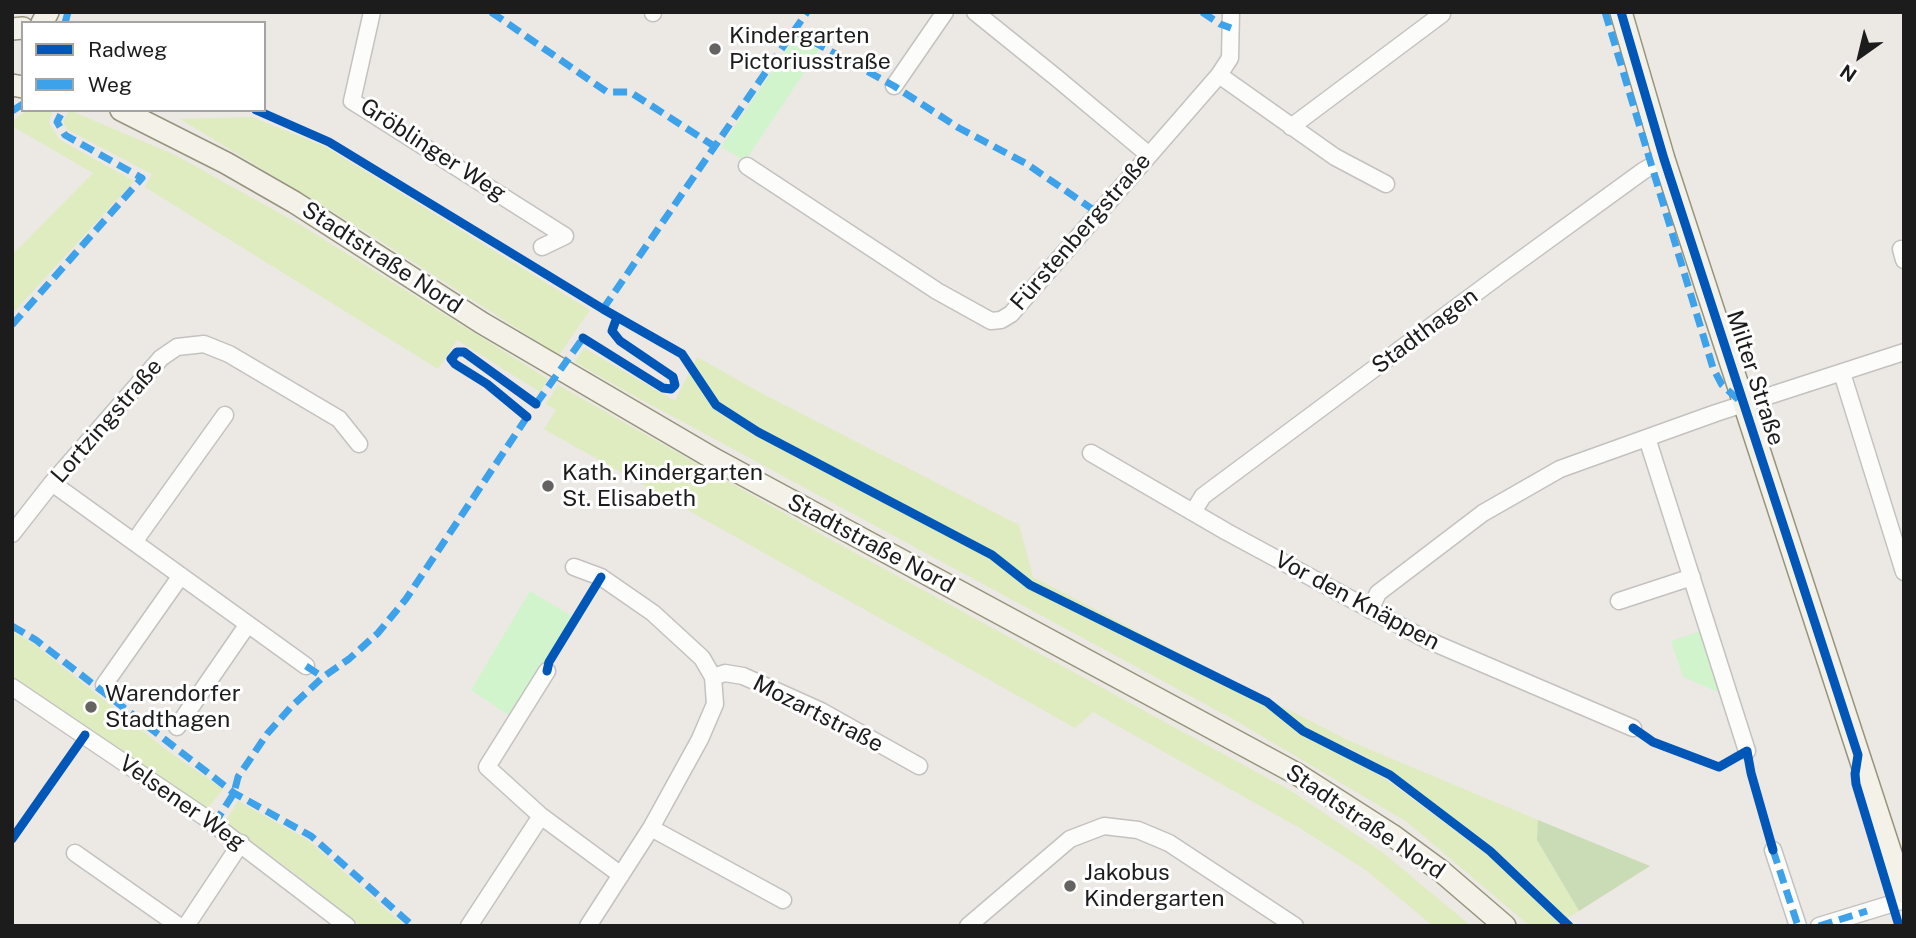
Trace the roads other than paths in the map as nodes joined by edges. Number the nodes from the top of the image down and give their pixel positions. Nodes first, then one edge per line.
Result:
1 (372, 12) edge
2 (945, 12) edge
3 (975, 12) edge
4 (1231, 12) edge
5 (1621, 12) edge
6 (1442, 14) edge
7 (1219, 75) junction
8 (894, 86) dead end
9 (125, 112) edge
10 (1291, 127) junction
11 (1149, 155) junction
12 (1664, 159) junction
13 (747, 166) dead end
14 (1386, 184) dead end
15 (542, 247) dead end
16 (1904, 352) edge
17 (1842, 373) junction
18 (1743, 404) junction
19 (225, 415) dead end
20 (1647, 438) junction
21 (359, 444) dead end
22 (1091, 453) dead end
23 (52, 483) junction
24 (1193, 512) junction
25 (12, 534) edge
26 (134, 542) junction
27 (573, 567) dead end
28 (1904, 572) edge
29 (180, 577) junction
30 (1692, 577) junction
31 (1619, 601) dead end
32 (1370, 610) junction
33 (247, 624) junction
34 (306, 666) dead end
35 (547, 671) dead end
36 (713, 677) junction
37 (104, 685) dead end
38 (12, 687) edge
39 (177, 727) dead end
40 (1633, 728) dead end
41 (1747, 751) dead end
42 (919, 766) dead end
43 (541, 816) junction
44 (650, 828) junction
45 (241, 843) junction
46 (1773, 850) dead end
47 (75, 853) dead end
48 (621, 875) junction
49 (1904, 893) edge
50 (783, 900) dead end
51 (1904, 900) edge
52 (179, 926) edge
53 (186, 926) edge
54 (347, 926) edge
55 (469, 926) edge
56 (588, 926) edge
57 (968, 926) edge
58 (1295, 926) edge
59 (1505, 926) edge
60 (1798, 926) edge
61 (1819, 926) edge

1 - 15 street, Gröblinger Weg
2 - 8 street
3 - 11 street
4 - 7 street, Fürstenbergstraße
5 - 12 main road, Milter Straße
6 - 10 street
7 - 10 street
7 - 11 street, Fürstenbergstraße
9 - 59 main road, Stadtstraße Nord
10 - 14 street
11 - 13 street, Fürstenbergstraße
12 - 18 main road, Milter Straße
12 - 24 street, Stadthagen
16 - 17 street
17 - 18 street
17 - 28 street
18 - 20 street
18 - 49 main road, Milter Straße
19 - 26 street
20 - 30 street
20 - 32 street
21 - 23 street, Lortzingstraße
22 - 24 street, Vor den Knäppen
23 - 25 street, Lortzingstraße
23 - 26 street
24 - 32 street, Vor den Knäppen
26 - 29 street
27 - 36 street
29 - 33 street
29 - 37 street
30 - 31 street
30 - 41 street
32 - 40 street, Vor den Knäppen
33 - 34 street
33 - 39 street
35 - 43 street
36 - 42 street, Mozartstraße
36 - 44 street, Mozartstraße
38 - 45 street, Velsener Weg
43 - 48 street
43 - 55 street
44 - 48 street, Mozartstraße
44 - 50 street
45 - 53 street
45 - 54 street, Velsener Weg
46 - 60 street
47 - 52 street
48 - 56 street, Mozartstraße
51 - 61 street
57 - 58 street

